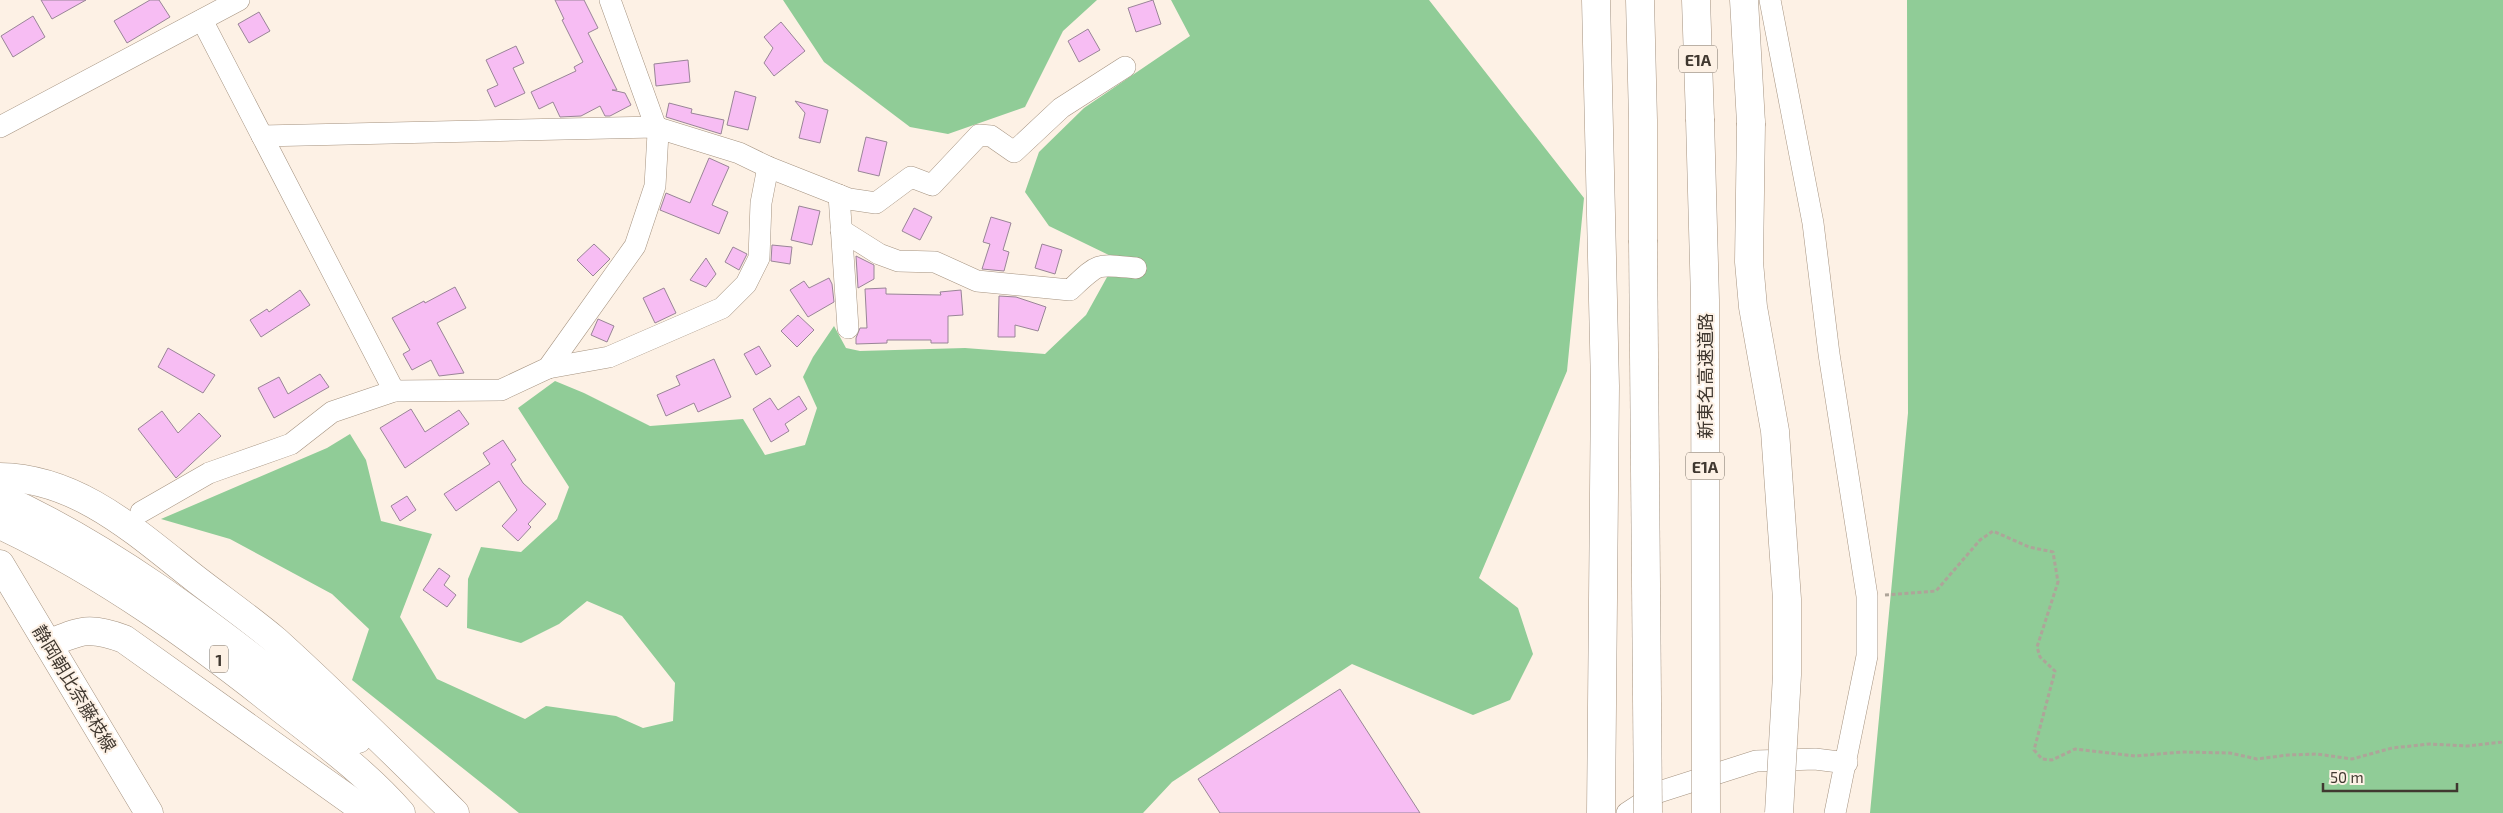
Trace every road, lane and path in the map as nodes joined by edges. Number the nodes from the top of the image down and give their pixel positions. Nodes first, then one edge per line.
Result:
1 (240, 0) edge
2 (610, 0) edge
3 (1596, 0) edge
4 (1640, 0) edge
5 (1696, 0) edge
6 (1744, 0) edge
7 (1770, 0) edge
8 (202, 20) junction
9 (1125, 67) dead end
10 (0, 127) edge
11 (655, 127) junction
12 (262, 136) junction
13 (768, 167) junction
14 (838, 195) junction
15 (841, 230) junction
16 (1136, 268) dead end
17 (848, 328) dead end
18 (548, 368) junction
19 (394, 391) junction
20 (0, 476) edge
21 (0, 497) edge
22 (141, 512) dead end
23 (14, 523) edge
24 (0, 564) edge
25 (1867, 596) junction
26 (48, 644) junction
27 (2503, 742) edge
28 (1847, 763) junction
29 (149, 813) edge
30 (368, 813) edge
31 (401, 813) edge
32 (455, 813) edge
33 (1601, 813) edge
34 (1627, 813) edge
35 (1648, 813) edge
36 (1706, 813) edge
37 (1779, 813) edge
38 (1835, 813) edge

1 - 8 street
2 - 11 street
3 - 33 main road
4 - 35 main road, bridge
5 - 36 main road, 新東名高速道路 / E1A, bridge
6 - 37 main road, bridge
7 - 25 street
8 - 10 street
8 - 12 street
9 - 14 street
11 - 12 street
11 - 13 street
11 - 18 street
12 - 19 street
13 - 14 street
13 - 18 street
14 - 15 street
15 - 16 street
15 - 17 street
18 - 19 street
19 - 22 street
20 - 32 main road
21 - 23 main road
23 - 31 main road, 1
23 - 32 main road
24 - 26 main road, 静岡朝比奈藤枝線
25 - 27 path
25 - 28 street
26 - 29 main road, 静岡朝比奈藤枝線
26 - 30 main road
28 - 34 street
28 - 38 street

